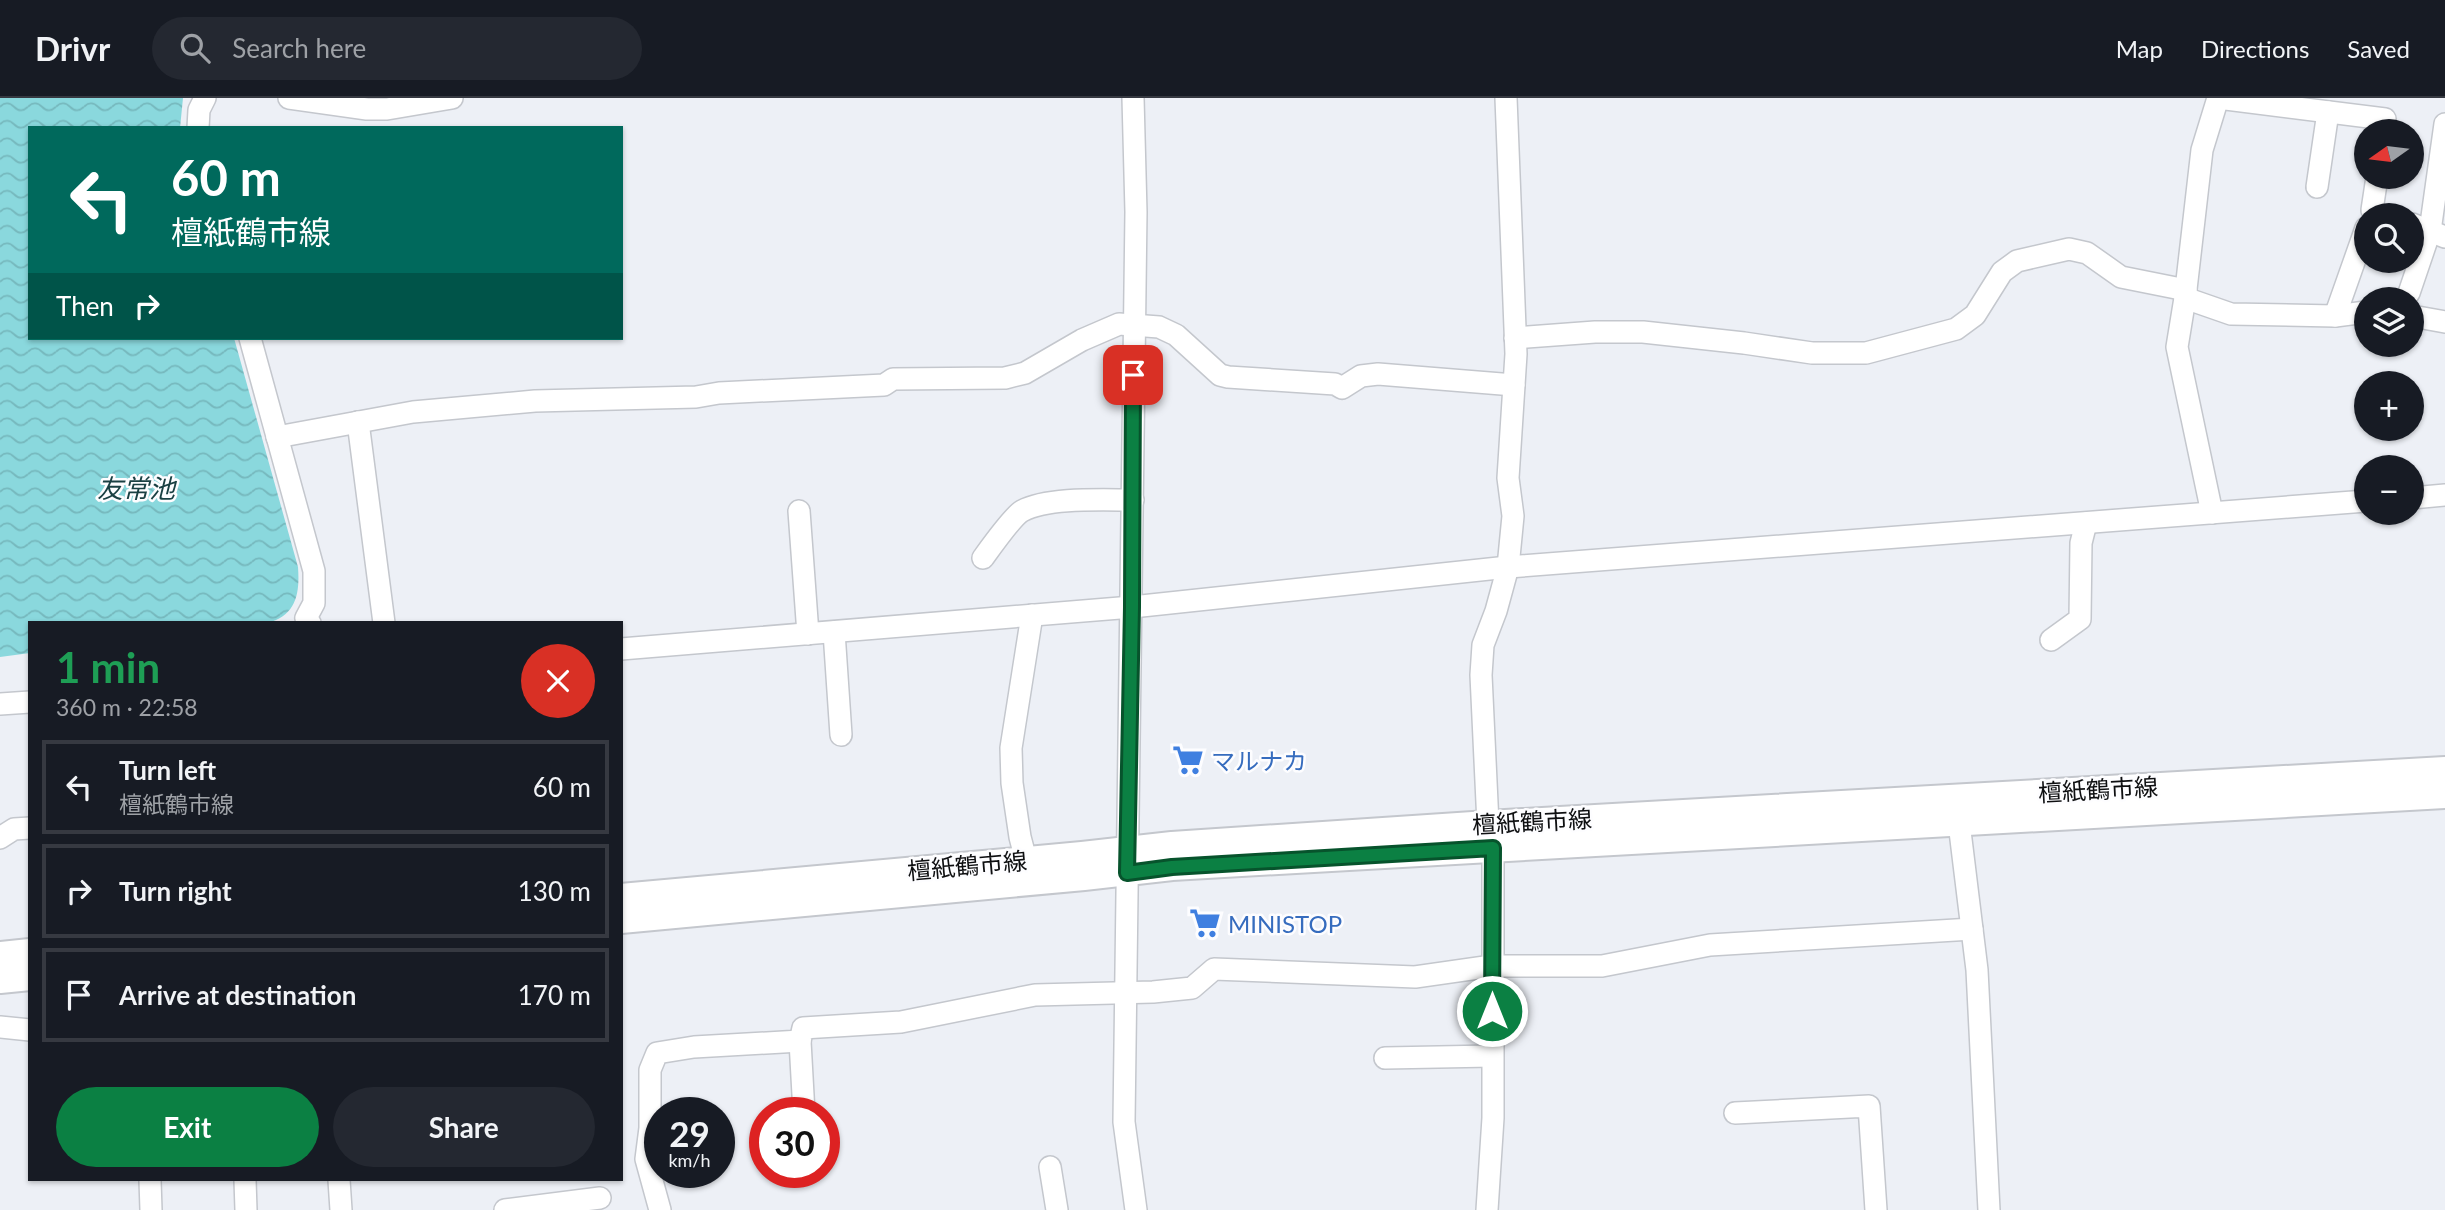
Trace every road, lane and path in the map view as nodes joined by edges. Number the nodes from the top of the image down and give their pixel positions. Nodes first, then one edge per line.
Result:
1 (205, 98) edge
2 (289, 98) edge
3 (452, 98) edge
4 (1133, 98) edge
5 (1506, 98) edge
6 (2218, 98) edge
7 (2328, 112) junction
8 (2385, 119) edge
9 (2445, 124) edge
10 (198, 126) edge
11 (2316, 187) dead end
12 (2429, 231) edge
13 (2354, 269) edge
14 (2411, 287) edge
15 (2185, 294) junction
16 (2354, 314) edge
17 (2336, 316) junction
18 (2424, 318) edge
19 (2445, 321) edge
20 (1133, 325) junction
21 (1515, 338) junction
22 (251, 340) edge
23 (1514, 385) junction
24 (358, 422) junction
25 (277, 437) junction
26 (2445, 495) edge
27 (2424, 497) edge
28 (1133, 500) junction
29 (2354, 502) edge
30 (799, 511) dead end
31 (2212, 513) junction
32 (2086, 523) junction
33 (983, 558) dead end
34 (1508, 567) junction
35 (1132, 607) junction
36 (1032, 615) junction
37 (308, 621) edge
38 (384, 621) edge
39 (834, 632) junction
40 (808, 634) junction
41 (2051, 640) dead end
42 (623, 649) edge
43 (28, 702) edge
44 (0, 704) edge
45 (841, 735) dead end
46 (2445, 770) edge
47 (2445, 795) edge
48 (1959, 823) junction
49 (28, 828) edge
50 (1490, 836) junction
51 (0, 838) edge
52 (1026, 860) junction
53 (1127, 861) junction
54 (623, 897) edge
55 (623, 920) edge
56 (1972, 929) junction
57 (28, 952) edge
58 (0, 955) edge
59 (1492, 966) junction
60 (28, 977) edge
61 (0, 980) edge
62 (1125, 992) junction
63 (0, 1027) edge
64 (28, 1030) edge
65 (800, 1041) junction
66 (1492, 1056) junction
67 (1385, 1058) dead end
68 (803, 1097) edge
69 (1735, 1113) dead end
70 (1050, 1167) dead end
71 (150, 1181) edge
72 (245, 1181) edge
73 (339, 1181) edge
74 (599, 1196) edge
75 (151, 1210) edge
76 (246, 1210) edge
77 (341, 1210) edge
78 (505, 1210) edge
79 (660, 1210) edge
80 (1057, 1210) edge
81 (1136, 1210) edge
82 (1487, 1210) edge
83 (1876, 1210) edge
84 (1989, 1210) edge

1 - 10 street
2 - 3 street
4 - 20 street
5 - 21 street
6 - 7 street
6 - 15 street
7 - 8 street
7 - 11 street
9 - 12 street
12 - 14 street
13 - 17 street
15 - 17 street
15 - 21 street
15 - 31 street
16 - 17 street
18 - 19 street
20 - 23 street
20 - 24 street
20 - 28 street
21 - 23 street
22 - 25 street
23 - 34 street
24 - 25 street
24 - 38 street
25 - 37 street
26 - 27 street
28 - 33 street
28 - 35 street
29 - 31 street
30 - 40 street
31 - 32 street
32 - 34 street
32 - 41 street
34 - 35 street
34 - 50 street
35 - 36 street
35 - 53 street
36 - 39 street
36 - 52 street
39 - 40 street
39 - 45 street
40 - 42 street
43 - 44 street
46 - 50 main road, 檀紙鶴市線
47 - 48 main road, 檀紙鶴市線
48 - 50 main road, 檀紙鶴市線
48 - 56 street
49 - 51 street
50 - 53 main road, 檀紙鶴市線
50 - 59 street
52 - 53 main road, 檀紙鶴市線
52 - 54 main road, 檀紙鶴市線
53 - 55 main road, 檀紙鶴市線
53 - 62 street
56 - 59 street
56 - 84 street
57 - 58 main road
59 - 62 street
59 - 66 street
60 - 61 main road
62 - 65 street
62 - 81 street
63 - 64 street
65 - 68 street
65 - 79 street
66 - 67 street
66 - 82 street
69 - 83 street
70 - 80 street
71 - 75 street
72 - 76 street
73 - 77 street
74 - 78 street

